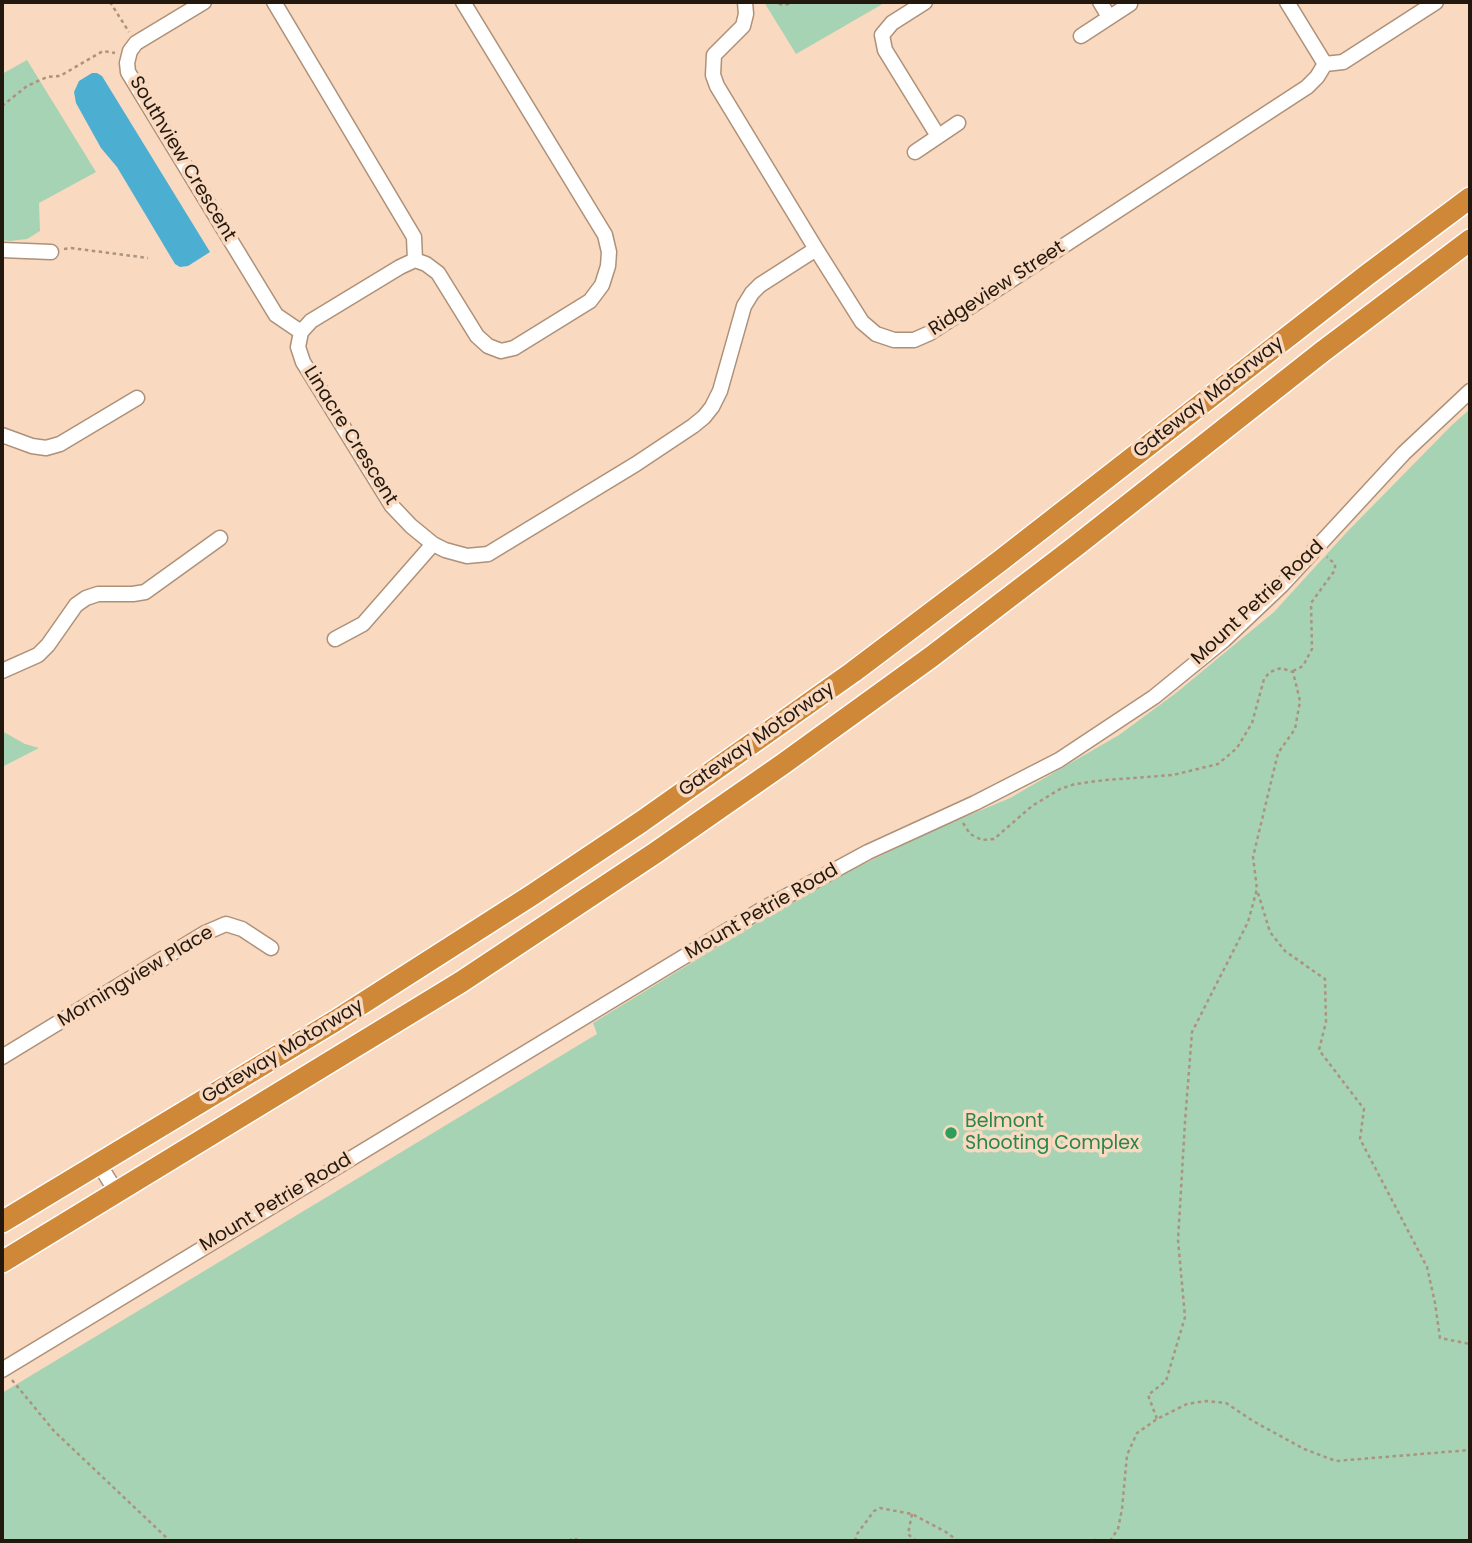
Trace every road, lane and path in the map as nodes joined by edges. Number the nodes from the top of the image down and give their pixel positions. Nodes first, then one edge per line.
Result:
1 (110, 2) edge
2 (204, 2) edge
3 (274, 2) edge
4 (463, 2) edge
5 (745, 2) edge
6 (772, 2) edge
7 (796, 2) edge
8 (925, 2) edge
9 (1100, 2) edge
10 (1287, 2) edge
11 (1436, 2) edge
12 (1130, 4) dead end
13 (1109, 17) junction
14 (130, 34) dead end
15 (1081, 36) dead end
16 (118, 53) dead end
17 (1325, 64) junction
18 (2, 106) edge
19 (958, 123) dead end
20 (938, 136) junction
21 (915, 152) dead end
22 (1470, 198) edge
23 (1470, 240) edge
24 (816, 249) junction
25 (2, 250) edge
26 (51, 252) joint
27 (148, 258) dead end
28 (415, 260) junction
29 (301, 332) junction
30 (1470, 391) edge
31 (137, 398) dead end
32 (2, 435) edge
33 (220, 538) dead end
34 (433, 544) junction
35 (1318, 547) junction
36 (334, 639) dead end
37 (2, 671) edge
38 (1293, 672) junction
39 (955, 812) junction
40 (1257, 889) junction
41 (271, 948) dead end
42 (2, 1057) edge
43 (99, 1164) junction
44 (117, 1192) junction
45 (2, 1222) edge
46 (2, 1262) edge
47 (1470, 1344) edge
48 (2, 1370) edge
49 (1157, 1419) junction
50 (1470, 1450) edge
51 (912, 1514) junction
52 (170, 1541) edge
53 (569, 1541) edge
54 (580, 1541) edge
55 (855, 1541) edge
56 (916, 1541) edge
57 (958, 1541) edge
58 (1059, 1541) edge
59 (1109, 1541) edge

1 - 14 path
2 - 29 street, Southview Crescent
3 - 28 street
4 - 28 street
5 - 24 street, Ridgeview Street
6 - 7 path
8 - 20 street
9 - 13 street
10 - 17 street
11 - 17 street, Ridgeview Street
12 - 13 street
13 - 15 street
16 - 18 path
17 - 24 street, Ridgeview Street
19 - 20 street
20 - 21 street
22 - 43 highway, Gateway Motorway
23 - 44 highway, Gateway Motorway
24 - 34 street, Linacre Crescent
25 - 26 street
26 - 27 path
28 - 29 street
29 - 34 street, Linacre Crescent
30 - 35 street, Mount Petrie Road
31 - 32 street
33 - 37 street
34 - 36 street
35 - 38 path
35 - 39 street, Mount Petrie Road
38 - 39 path
38 - 40 path
39 - 48 street, Mount Petrie Road
40 - 47 path
40 - 49 path
41 - 42 street, Morningview Place
43 - 44 street
43 - 45 highway, Gateway Motorway
44 - 46 highway, Gateway Motorway
48 - 52 path
49 - 50 path
49 - 59 path
51 - 55 path
51 - 56 path
51 - 57 path
53 - 54 path
58 - 59 path

